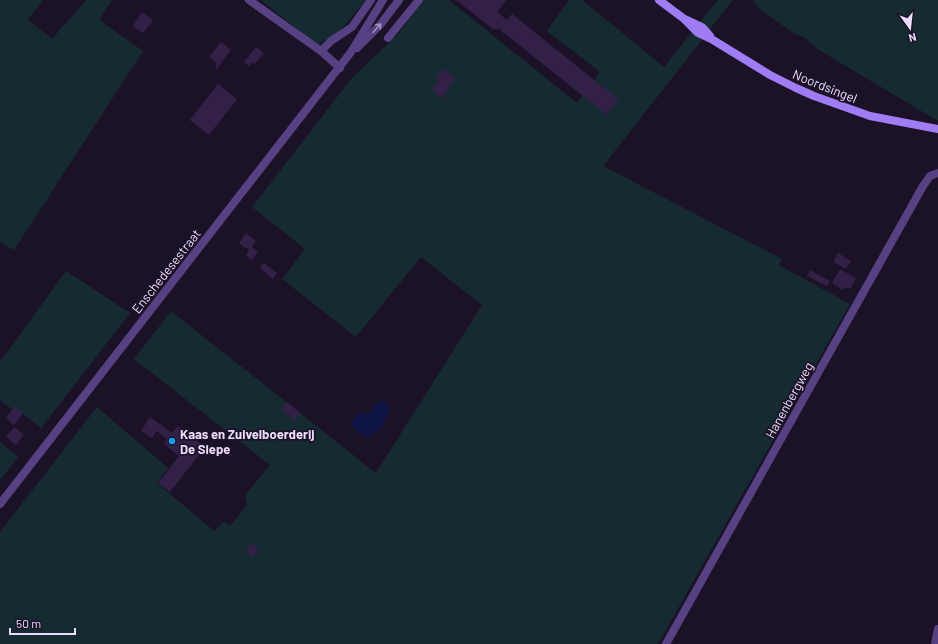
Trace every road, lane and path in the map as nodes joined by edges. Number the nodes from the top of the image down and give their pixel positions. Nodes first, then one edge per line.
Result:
1 (249, 0) edge
2 (371, 0) edge
3 (383, 0) edge
4 (399, 0) edge
5 (419, 0) edge
6 (659, 0) edge
7 (388, 38) dead end
8 (321, 51) junction
9 (351, 52) junction
10 (340, 68) junction
11 (938, 129) edge
12 (938, 173) edge
13 (0, 504) edge
14 (938, 629) edge
15 (666, 644) edge
16 (935, 644) edge

1 - 8 street
2 - 8 street
3 - 9 street, Enschedesestraat
9 -> 4 street, Enschedesestraat
5 - 7 street
6 - 11 main road, Noordsingel
8 - 10 street
9 - 10 street, Enschedesestraat
10 - 13 street, Enschedesestraat
12 - 15 street, Hanenbergweg
14 - 16 street

